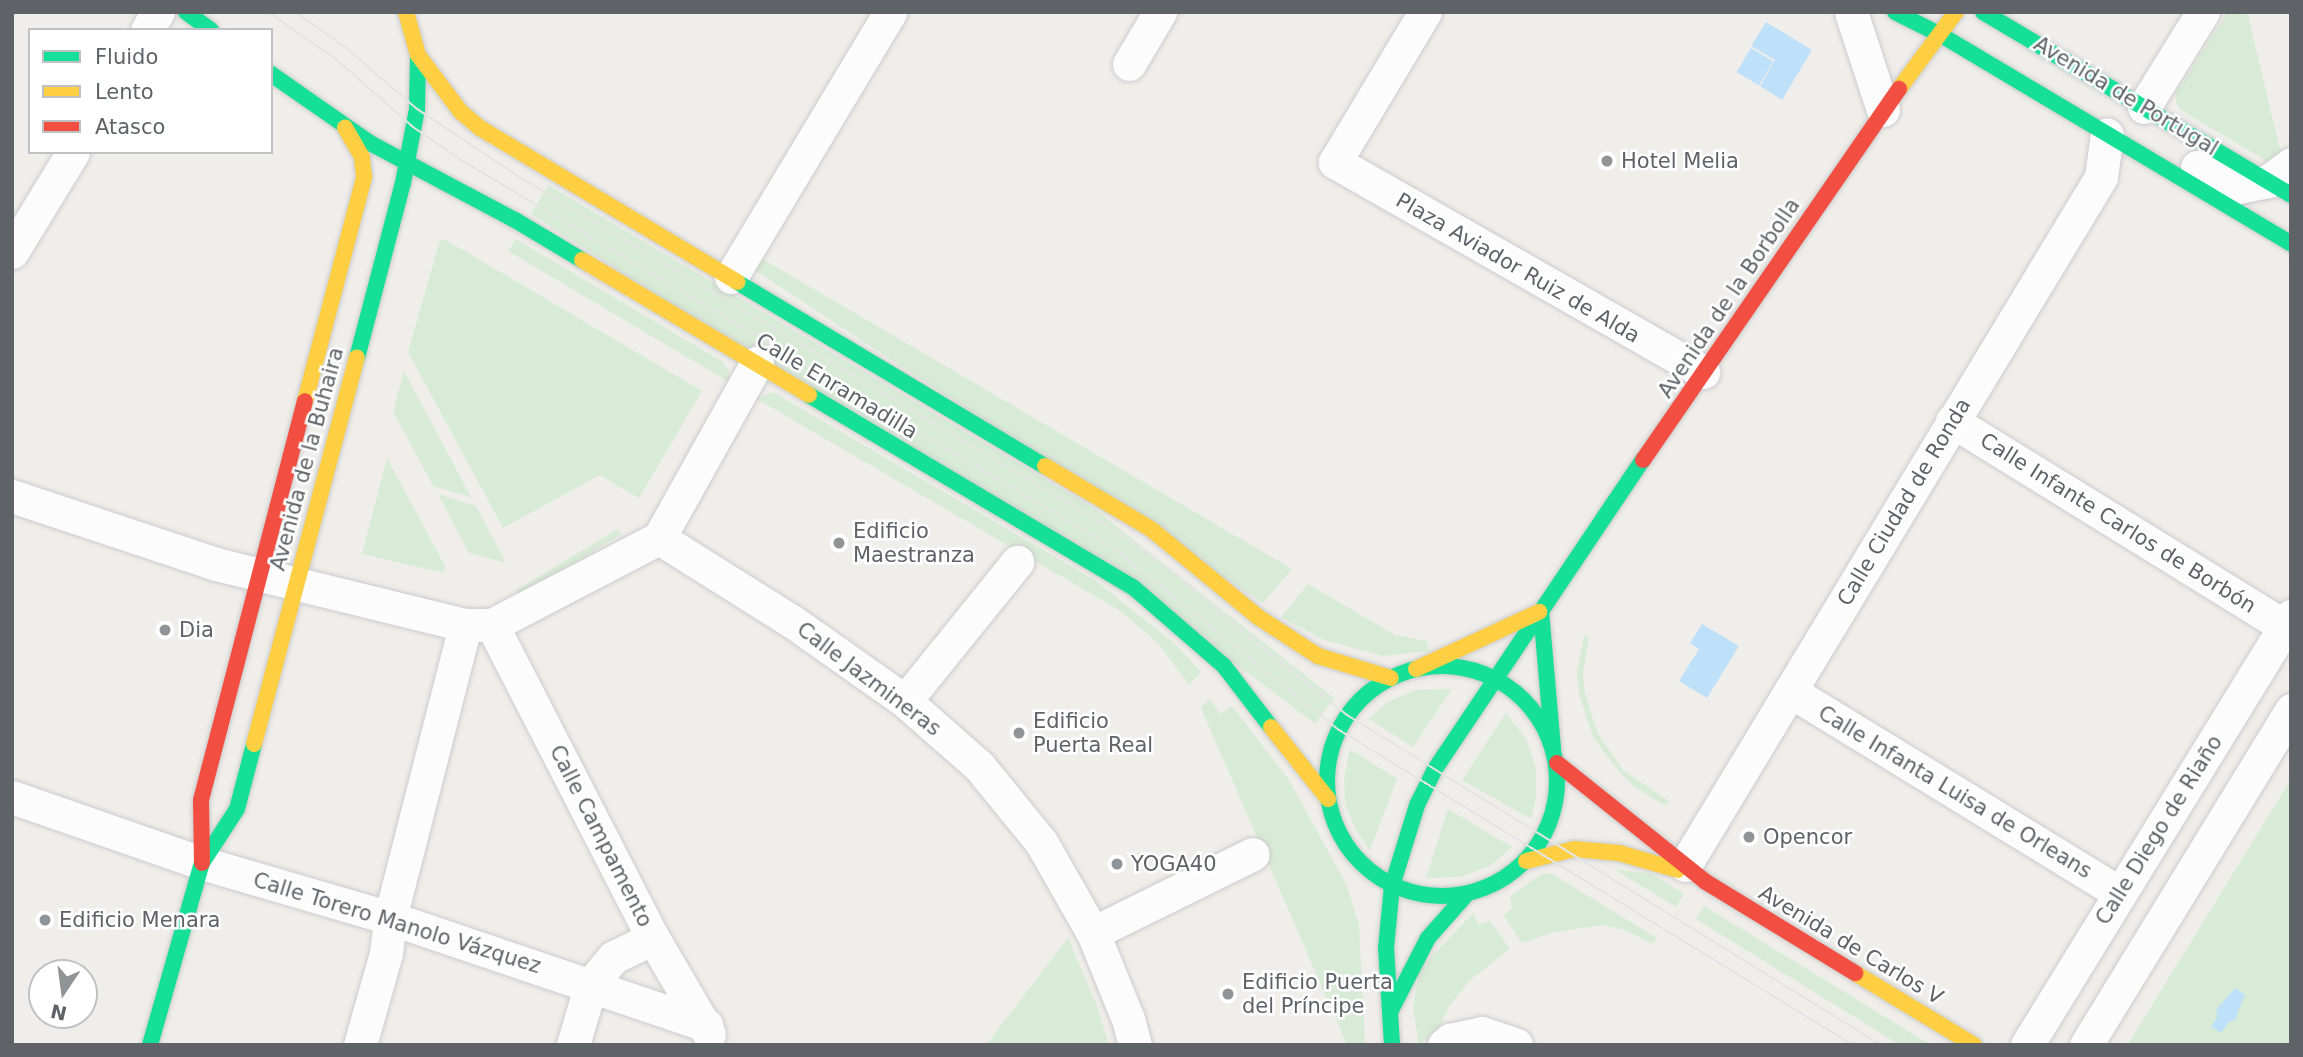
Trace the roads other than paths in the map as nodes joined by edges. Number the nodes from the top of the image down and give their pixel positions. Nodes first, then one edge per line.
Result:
1 (158, 12) edge
2 (186, 12) edge
3 (407, 12) edge
4 (890, 12) edge
5 (1160, 12) edge
6 (1425, 12) edge
7 (1851, 12) edge
8 (1895, 12) edge
9 (1956, 12) edge
10 (1983, 12) edge
11 (2203, 12) edge
12 (149, 28) edge
13 (208, 28) edge
14 (1941, 35) junction
15 (418, 55) junction
16 (1129, 64) dead end
17 (273, 75) edge
18 (2012, 77) junction
19 (2144, 107) junction
20 (1883, 110) junction
21 (345, 127) junction
22 (2107, 134) junction
23 (72, 154) edge
24 (407, 164) junction
25 (2283, 180) edge
26 (2288, 240) edge
27 (12, 252) edge
28 (731, 276) junction
29 (757, 363) junction
30 (1703, 372) junction
31 (1952, 421) junction
32 (12, 496) edge
33 (659, 538) junction
34 (1017, 562) dead end
35 (260, 575) junction
36 (296, 584) junction
37 (1541, 611) junction
38 (2288, 621) edge
39 (478, 625) junction
40 (1416, 669) junction
41 (1391, 678) junction
42 (1495, 678) junction
43 (1790, 691) junction
44 (905, 701) junction
45 (2291, 710) edge
46 (1555, 755) junction
47 (12, 797) edge
48 (1328, 799) junction
49 (1254, 854) dead end
50 (1526, 861) junction
51 (202, 863) junction
52 (1696, 873) junction
53 (1392, 886) junction
54 (2120, 893) junction
55 (1466, 895) junction
56 (390, 918) junction
57 (1093, 933) junction
58 (653, 938) junction
59 (592, 984) junction
60 (1388, 1017) junction
61 (710, 1035) edge
62 (150, 1045) edge
63 (360, 1045) edge
64 (573, 1045) edge
65 (1135, 1045) edge
66 (1392, 1045) edge
67 (1444, 1045) edge
68 (1517, 1045) edge
69 (1974, 1045) edge
70 (2027, 1045) edge
71 (2086, 1045) edge

1 - 12 street
2 - 13 main road
3 - 15 main road
4 - 28 street
5 - 16 street
6 - 30 street, Plaza Aviador Ruiz de Alda
7 - 20 street
8 - 14 main road, Avenida de Portugal
9 - 14 main road, Avenida de la Borbolla
10 - 19 main road, Avenida de Portugal
11 - 19 street
14 - 18 main road, Avenida de Portugal
14 - 20 main road, Avenida de la Borbolla
15 - 24 main road, Avenida de la Buhaira
15 - 28 main road, Calle Enramadilla
17 - 21 main road, Calle Enramadilla
18 - 22 main road, Avenida de Portugal
18 - 25 street, Avenida de Portugal
19 - 25 main road, Avenida de Portugal
20 - 30 main road, Avenida de la Borbolla
21 - 24 main road, Calle Enramadilla
21 - 35 main road, Avenida de la Buhaira
22 - 26 main road, Avenida de Portugal
22 - 31 street, Calle Ciudad de Ronda
23 - 27 street
24 - 29 main road, Calle Enramadilla
24 - 36 main road, Avenida de la Buhaira
28 - 41 main road, Calle Enramadilla
29 - 33 street
29 - 48 main road, Calle Enramadilla
30 - 37 main road, Avenida de la Borbolla
31 - 38 street, Calle Infante Carlos de Borbón
31 - 43 street, Calle Ciudad de Ronda
32 - 35 street
33 - 39 street
33 - 44 street, Calle Jazmineras
34 - 44 street
35 - 36 street
35 - 51 main road, Avenida de la Buhaira
36 - 39 street
36 - 51 main road, Avenida de la Buhaira
37 - 40 main road
37 - 42 main road, Avenida de la Borbolla
37 - 46 main road
38 - 54 street, Calle Diego de Riaño
39 - 56 street
39 - 58 street, Calle Campamento
40 - 41 main road
40 - 42 main road
41 - 48 main road
42 - 46 main road
42 - 53 main road, Avenida de la Borbolla
43 - 52 street, Calle Ciudad de Ronda
43 - 54 street, Calle Infanta Luisa de Orleans
44 - 57 street, Calle Jazmineras
45 - 71 street
46 - 50 main road
46 - 52 main road, Avenida de Carlos V
47 - 51 street, Calle Torero Manolo Vázquez
48 - 53 main road
49 - 57 street
50 - 52 main road, Avenida de Carlos V
50 - 55 main road
51 - 56 street, Calle Torero Manolo Vázquez
51 - 62 main road, Avenida de la Buhaira
52 - 69 main road, Avenida de Carlos V
53 - 55 main road
53 - 60 main road, Avenida de la Borbolla
54 - 70 street, Calle Diego de Riaño
55 - 60 main road
56 - 59 street, Calle Torero Manolo Vázquez
56 - 63 street
57 - 65 street, Calle Jazmineras
58 - 59 street
58 - 61 street, Calle Campamento
59 - 61 street, Calle Torero Manolo Vázquez
59 - 64 street
60 - 66 main road, Avenida de la Borbolla
67 - 68 street

